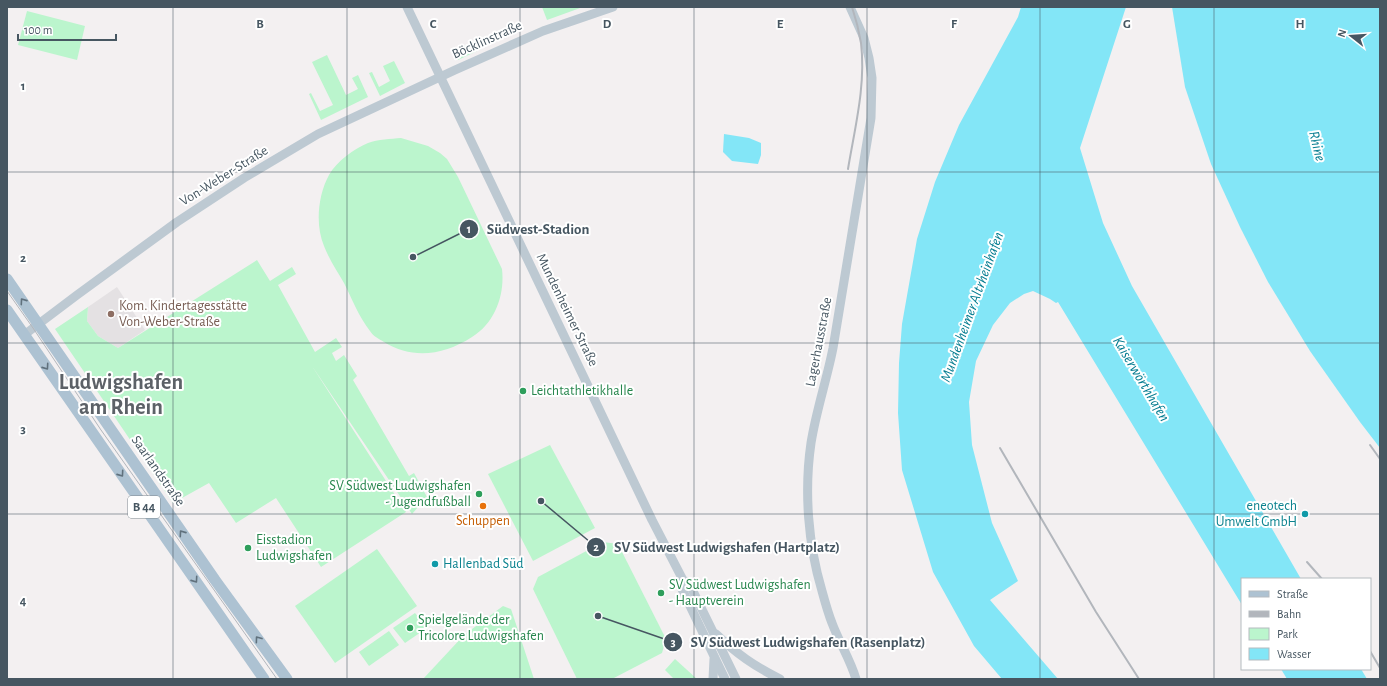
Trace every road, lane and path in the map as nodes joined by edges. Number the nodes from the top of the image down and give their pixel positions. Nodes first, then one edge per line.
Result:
1 (407, 7) edge
2 (613, 7) edge
3 (850, 7) edge
4 (440, 77) junction
5 (7, 279) edge
6 (7, 310) edge
7 (38, 324) junction
8 (24, 335) junction
9 (683, 580) junction
10 (711, 628) junction
11 (714, 656) junction
12 (851, 663) junction
13 (264, 679) edge
14 (287, 679) edge
15 (713, 679) edge
16 (725, 679) edge
17 (736, 679) edge
18 (780, 679) edge
19 (856, 679) edge
20 (861, 679) edge

1 - 4 street, Mundenheimer Straße
2 - 4 street, Böcklinstraße
3 - 12 street, Lagerhausstraße
4 - 7 street, Von-Weber-Straße
4 - 9 street, Mundenheimer Straße
7 -> 5 main road, Saarlandstraße / B 44
6 - 8 main road, B 44
7 - 8 street, Von-Weber-Straße
14 -> 7 main road, Saarlandstraße / B 44
8 -> 13 main road, B 44
9 - 10 street, Mundenheimer Straße
9 - 11 street, Mundenheimer Straße
10 - 17 street, Mundenheimer Straße
10 - 18 street
11 - 15 street
11 - 16 street, Mundenheimer Straße
12 - 19 street, Lagerhausstraße
12 - 20 street

